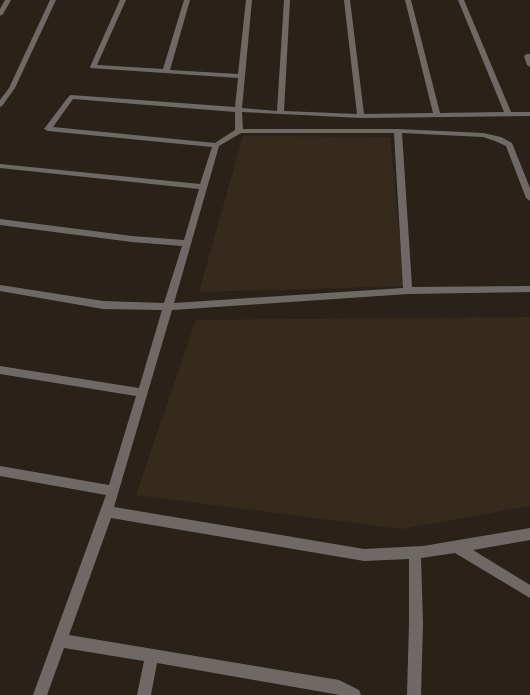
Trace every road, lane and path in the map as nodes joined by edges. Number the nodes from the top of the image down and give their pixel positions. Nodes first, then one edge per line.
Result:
1 (8, 0) edge
2 (53, 0) edge
3 (124, 0) edge
4 (187, 0) edge
5 (249, 0) edge
6 (287, 0) edge
7 (347, 0) edge
8 (408, 0) edge
9 (461, 0) edge
10 (0, 14) edge
11 (530, 56) edge
12 (530, 65) edge
13 (166, 72) junction
14 (242, 76) junction
15 (0, 105) edge
16 (238, 110) junction
17 (280, 113) junction
18 (508, 114) junction
19 (530, 114) edge
20 (437, 115) junction
21 (361, 116) junction
22 (239, 131) junction
23 (398, 131) junction
24 (216, 145) junction
25 (0, 166) edge
26 (204, 187) junction
27 (530, 198) edge
28 (0, 222) edge
29 (187, 243) junction
30 (0, 288) edge
31 (530, 289) edge
32 (408, 291) junction
33 (168, 307) junction
34 (0, 370) edge
35 (143, 393) junction
36 (0, 471) edge
37 (113, 491) junction
38 (107, 512) junction
39 (530, 534) edge
40 (456, 546) junction
41 (415, 552) junction
42 (530, 592) edge
43 (60, 640) junction
44 (152, 656) junction
45 (40, 695) edge
46 (144, 695) edge
47 (354, 695) edge
48 (414, 695) edge

1 - 10 street
2 - 15 street
3 - 13 street
4 - 13 street
5 - 14 street
6 - 17 street
7 - 21 street
8 - 20 street
9 - 18 street
11 - 12 street
13 - 14 street
14 - 16 street
16 - 17 street
16 - 22 street
16 - 24 street
17 - 21 street
18 - 19 street
18 - 20 street
20 - 21 street
22 - 23 street
22 - 24 street
23 - 27 street
23 - 32 street
24 - 26 street
25 - 26 street
26 - 29 street
28 - 29 street
29 - 33 street
30 - 33 street
31 - 32 street
32 - 33 street
33 - 35 street
34 - 35 street
35 - 37 street
36 - 37 street
37 - 38 street
38 - 41 street
38 - 43 street
39 - 40 street
40 - 41 street
40 - 42 street
41 - 48 street
43 - 44 street
43 - 45 street
44 - 46 street
44 - 47 street

